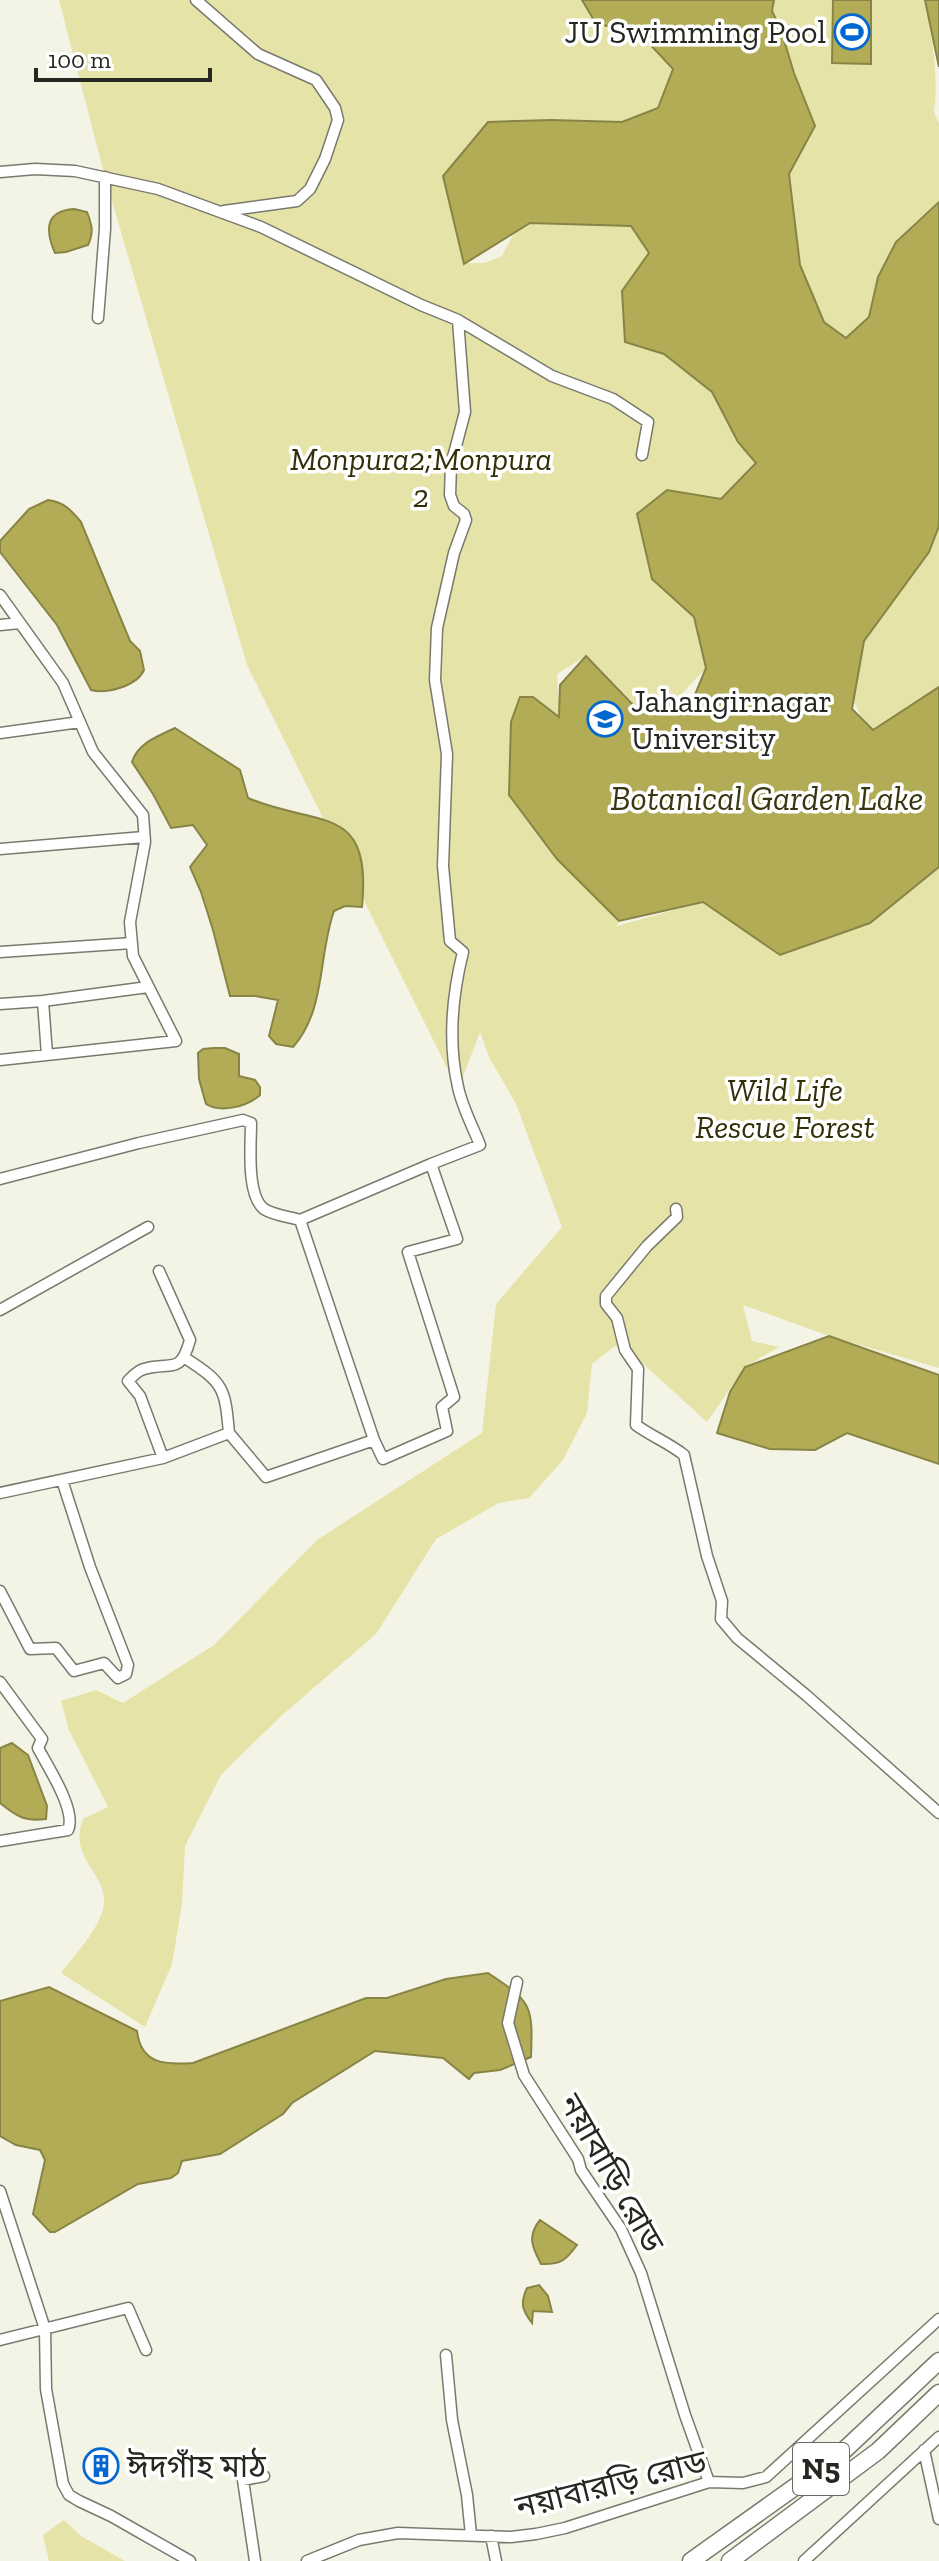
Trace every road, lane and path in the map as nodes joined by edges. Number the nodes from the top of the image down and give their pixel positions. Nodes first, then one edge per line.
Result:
1 (196, 0) edge
2 (0, 172) edge
3 (105, 177) junction
4 (218, 211) junction
5 (98, 318) dead end
6 (458, 320) junction
7 (642, 455) dead end
8 (0, 595) edge
9 (20, 623) junction
10 (0, 625) edge
11 (80, 722) junction
12 (0, 733) edge
13 (144, 837) junction
14 (0, 849) edge
15 (132, 943) junction
16 (0, 952) edge
17 (148, 987) junction
18 (43, 1001) junction
19 (0, 1004) edge
20 (47, 1055) junction
21 (0, 1060) edge
22 (431, 1164) junction
23 (0, 1179) edge
24 (676, 1209) dead end
25 (300, 1220) junction
26 (148, 1227) dead end
27 (159, 1271) dead end
28 (0, 1310) edge
29 (185, 1358) junction
30 (229, 1433) junction
31 (374, 1440) junction
32 (163, 1458) junction
33 (62, 1480) junction
34 (0, 1493) edge
35 (0, 1591) edge
36 (0, 1682) edge
37 (939, 1813) edge
38 (0, 1841) edge
39 (517, 1982) dead end
40 (0, 2191) edge
41 (939, 2319) edge
42 (45, 2329) junction
43 (0, 2340) edge
44 (146, 2350) dead end
45 (446, 2355) dead end
46 (939, 2361) edge
47 (939, 2393) edge
48 (939, 2437) edge
49 (924, 2450) junction
50 (264, 2476) dead end
51 (709, 2482) junction
52 (939, 2519) edge
53 (471, 2535) junction
54 (491, 2536) junction
55 (190, 2561) edge
56 (255, 2561) edge
57 (307, 2561) edge
58 (496, 2561) edge
59 (691, 2561) edge
60 (730, 2561) edge
61 (804, 2561) edge

1 - 4 street
2 - 3 street
3 - 4 street
3 - 5 street
4 - 6 street
6 - 7 street
6 - 22 street
8 - 9 street
9 - 10 street
9 - 11 street
11 - 12 street
11 - 13 street
13 - 14 street
13 - 15 street
15 - 16 street
15 - 17 street
17 - 18 street
17 - 20 street
18 - 19 street
18 - 20 street
20 - 21 street
22 - 25 street
22 - 31 street
23 - 25 street
24 - 37 street
25 - 31 street
26 - 28 street
27 - 29 street
29 - 30 street
29 - 32 street
30 - 31 street
30 - 32 street
32 - 33 street
33 - 34 street
33 - 35 street
36 - 38 street
39 - 51 street, নয়াবাড়ি রোড
40 - 42 street
41 - 51 street, নয়াবারড়ি রোড
42 - 43 street
42 - 44 street
42 - 55 street
45 - 53 street
46 - 59 highway, N5
47 - 60 highway, N5
48 - 49 street
49 - 52 street
49 - 61 street
50 - 56 street
51 - 54 street, নয়াবারড়ি রোড
53 - 54 street, নয়াবারড়ি রোড
53 - 57 street, নয়াবারড়ি রোড
54 - 58 street

